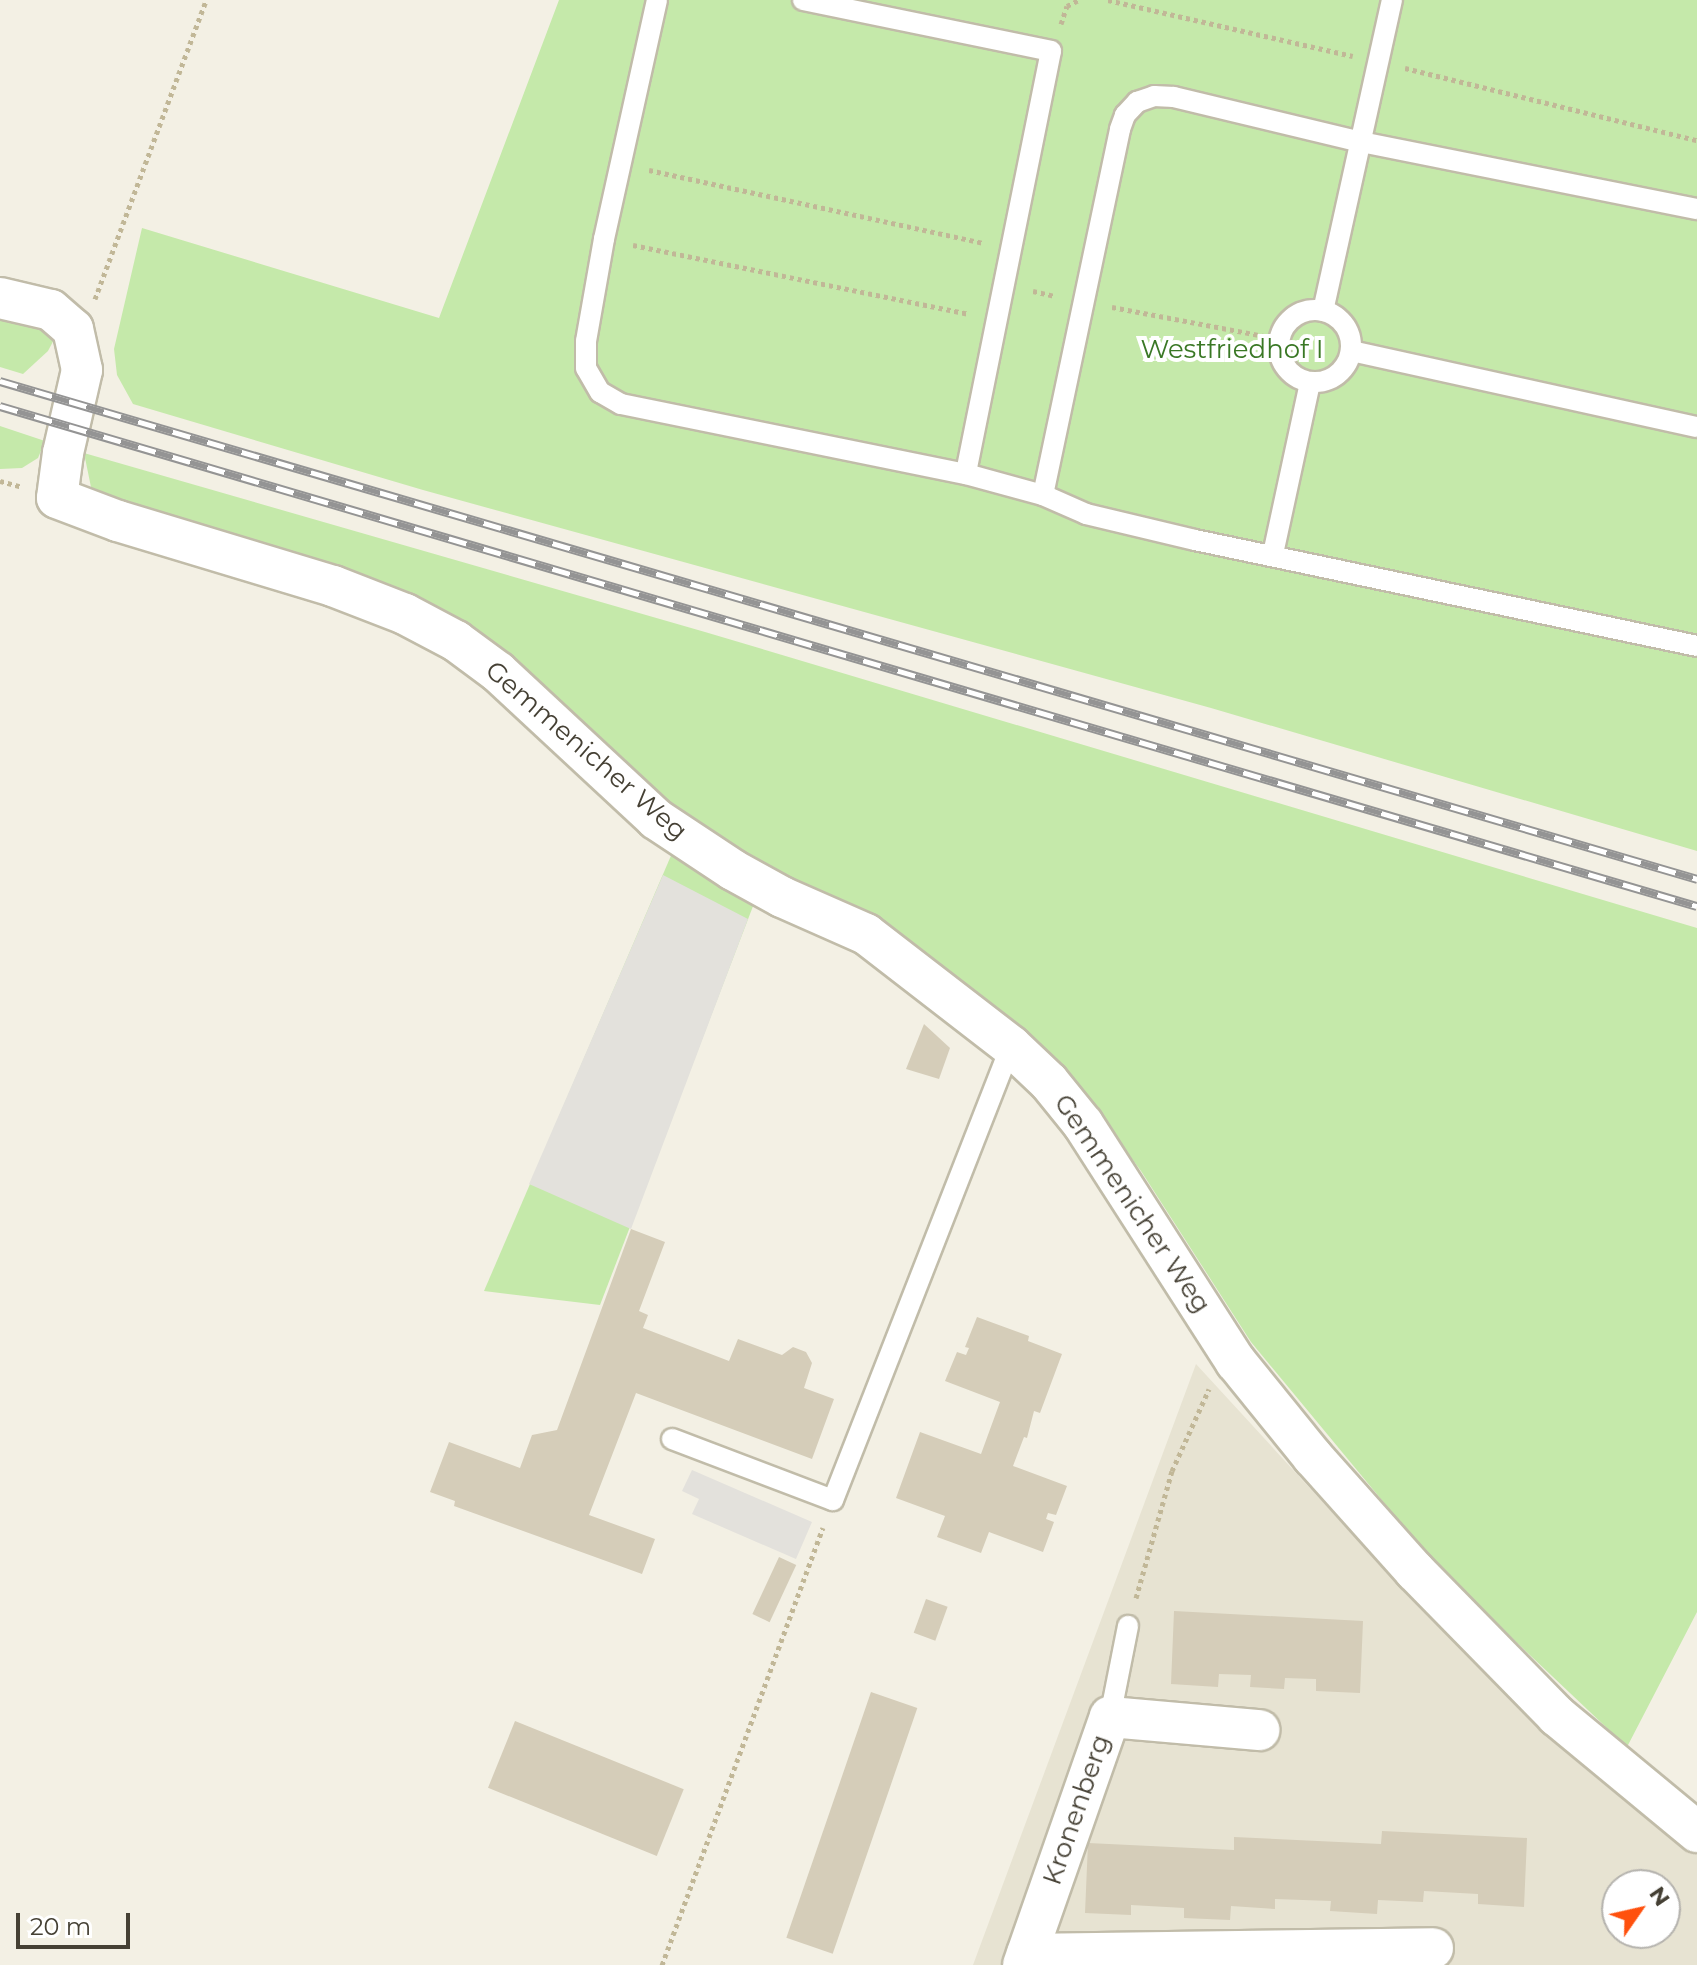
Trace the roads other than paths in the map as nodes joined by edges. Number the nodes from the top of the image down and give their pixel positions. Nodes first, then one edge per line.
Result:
1 (657, 0) edge
2 (803, 0) edge
3 (1392, 0) edge
4 (1361, 142) junction
5 (1697, 209) edge
6 (0, 298) edge
7 (1323, 311) junction
8 (1351, 351) junction
9 (1310, 383) junction
10 (1697, 427) edge
11 (966, 474) junction
12 (1043, 495) junction
13 (1273, 554) junction
14 (1697, 646) edge
15 (1011, 1046) junction
16 (672, 1439) dead end
17 (1128, 1626) road end
18 (1110, 1717) junction
19 (1259, 1730) dead end
20 (1697, 1832) edge
21 (1433, 1948) dead end
22 (1025, 1959) edge

1 - 11 lane
2 - 11 lane
3 - 4 lane
4 - 5 lane
4 - 7 lane
4 - 12 lane
6 - 15 street, Gemmenicher Weg
7 - 8 lane
7 - 9 lane
8 - 9 lane
8 - 10 lane
9 - 13 lane
11 - 12 lane
12 - 13 lane
13 - 14 lane
15 - 16 lane
15 - 20 street, Gemmenicher Weg
17 - 18 lane
18 - 19 street, Kronenberg
18 - 22 street, Kronenberg
21 - 22 street, Kronenberg

